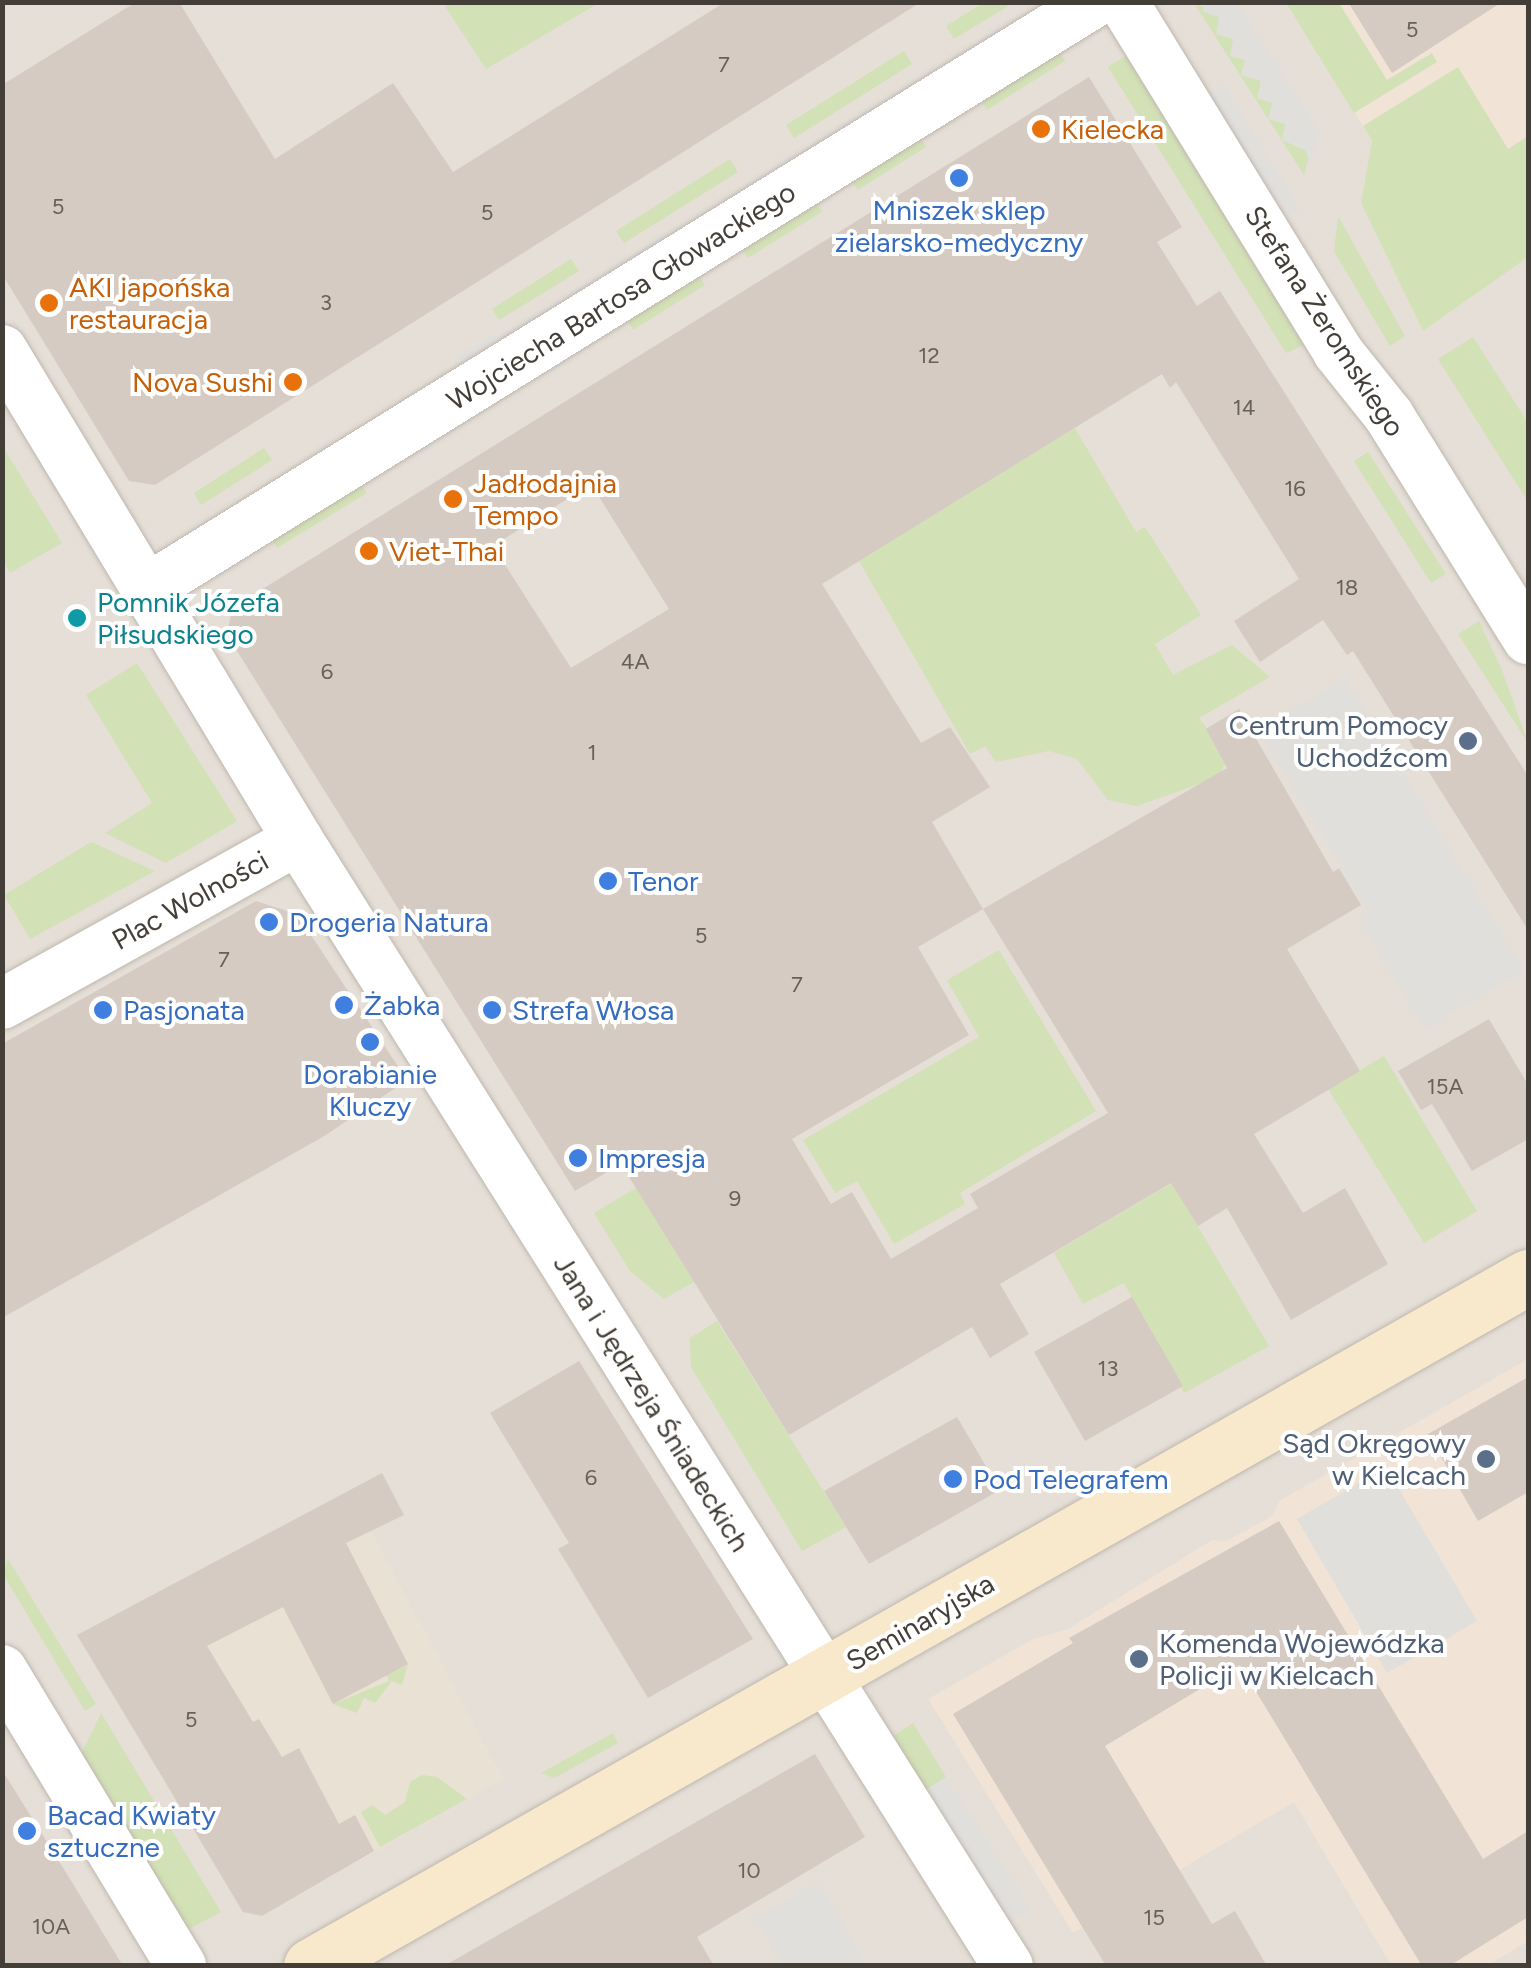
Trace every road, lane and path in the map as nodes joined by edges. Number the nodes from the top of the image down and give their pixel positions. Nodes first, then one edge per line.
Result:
1 (1095, 2) edge
2 (1123, 2) edge
3 (2, 350) edge
4 (1511, 572) edge
5 (147, 590) junction
6 (1528, 639) edge
7 (298, 840) junction
8 (2, 1004) edge
9 (1528, 1277) edge
10 (2, 1670) edge
11 (825, 1676) junction
12 (181, 1966) edge
13 (311, 1966) edge
14 (1008, 1966) edge

1 - 5 street, Wojciecha Bartosa Głowackiego
2 - 4 street, Stefana Żeromskiego
3 - 5 street, Plac Wolności
4 - 6 street, Stefana Żeromskiego
5 - 7 street, Plac Wolności
7 - 8 street, Plac Wolności
7 - 11 street, Jana i Jędrzeja Śniadeckich
9 - 11 street, Seminaryjska
10 - 12 street
11 - 13 street, Seminaryjska
11 - 14 street, Jana i Jędrzeja Śniadeckich

